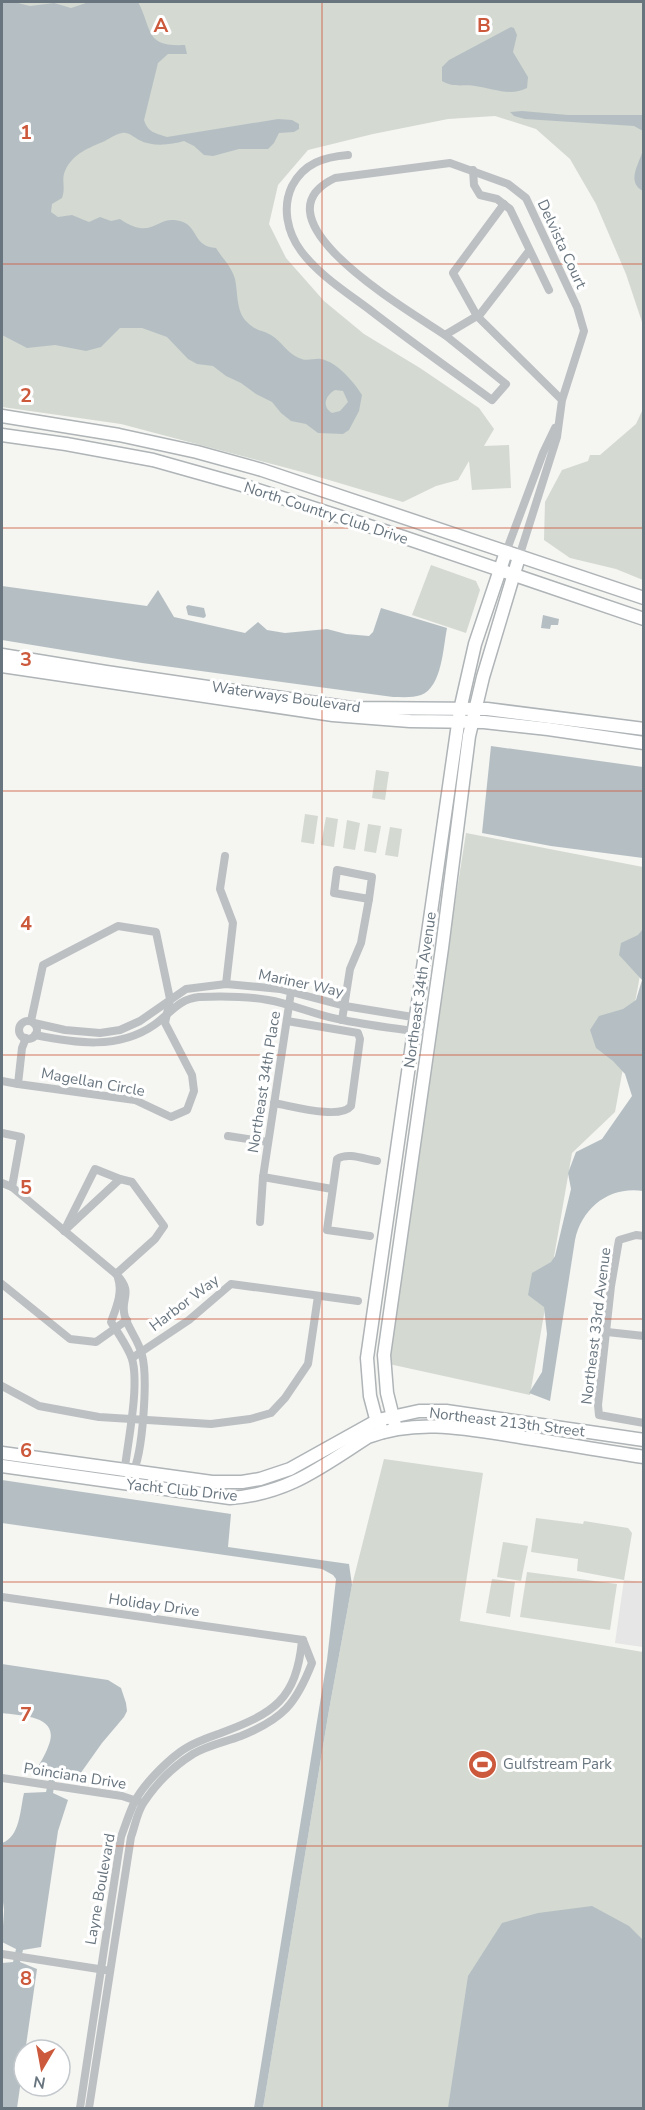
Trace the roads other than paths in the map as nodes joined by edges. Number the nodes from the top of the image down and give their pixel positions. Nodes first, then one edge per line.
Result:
1 (348, 155) dead end
2 (473, 170) junction
3 (504, 204) junction
4 (529, 251) junction
5 (549, 291) dead end
6 (477, 316) junction
7 (445, 334) junction
8 (562, 400) junction
9 (2, 416) edge
10 (560, 417) junction
11 (84, 429) junction
12 (2, 435) edge
13 (80, 447) junction
14 (506, 552) junction
15 (519, 557) junction
16 (500, 571) junction
17 (514, 576) junction
18 (644, 598) edge
19 (644, 619) edge
20 (2, 655) edge
21 (2, 666) edge
22 (459, 716) junction
23 (474, 716) junction
24 (644, 729) edge
25 (644, 743) edge
26 (225, 856) dead end
27 (369, 899) junction
28 (226, 984) junction
29 (291, 992) junction
30 (170, 999) junction
31 (289, 1006) junction
32 (345, 1006) junction
33 (167, 1013) junction
34 (342, 1020) junction
35 (287, 1021) junction
36 (32, 1022) junction
37 (415, 1024) junction
38 (430, 1026) junction
39 (30, 1036) junction
40 (2, 1081) edge
41 (18, 1084) junction
42 (274, 1103) junction
43 (2, 1133) edge
44 (228, 1136) dead end
45 (268, 1142) junction
46 (376, 1161) dead end
47 (263, 1177) junction
48 (120, 1179) junction
49 (2, 1183) edge
50 (12, 1187) junction
51 (332, 1189) junction
52 (260, 1222) dead end
53 (64, 1231) junction
54 (370, 1236) dead end
55 (644, 1236) edge
56 (116, 1274) junction
57 (2, 1284) edge
58 (318, 1296) junction
59 (358, 1301) dead end
60 (126, 1318) junction
61 (114, 1328) junction
62 (607, 1332) junction
63 (644, 1336) edge
64 (141, 1352) junction
65 (132, 1358) junction
66 (2, 1386) edge
67 (131, 1418) junction
68 (143, 1419) junction
69 (395, 1422) junction
70 (644, 1423) edge
71 (378, 1425) junction
72 (644, 1440) edge
73 (2, 1453) edge
74 (644, 1457) edge
75 (2, 1466) edge
76 (129, 1470) junction
77 (123, 1484) junction
78 (2, 1597) edge
79 (303, 1640) joint
80 (2, 1778) edge
81 (139, 1802) junction
82 (2, 1954) edge
83 (105, 1970) junction
84 (80, 2109) edge
85 (89, 2109) edge

1 - 7 street
2 - 3 street
2 - 7 street, Delvista Court
2 - 8 street, Delvista Court
3 - 4 street
3 - 6 street
4 - 5 street
4 - 6 street
6 - 7 street
6 - 8 street
8 - 10 street, Delvista Court
9 - 11 street, North Country Club Drive
10 - 14 street
10 - 15 street
11 - 13 street
11 - 14 street, North Country Club Drive
12 - 13 street, North Country Club Drive
13 - 16 street, North Country Club Drive
14 - 15 street, North Country Club Drive
14 - 16 street, Northeast 34th Avenue
15 - 17 street, Northeast 34th Avenue
15 - 18 street, North Country Club Drive
16 - 17 street, North Country Club Drive
16 - 22 street, Northeast 34th Avenue
17 - 19 street, North Country Club Drive
17 - 23 street, Northeast 34th Avenue
20 - 22 street, Waterways Boulevard
21 - 22 street, Waterways Boulevard
22 - 23 street, Waterways Boulevard
22 - 37 street, Northeast 34th Avenue
23 - 24 street, Waterways Boulevard
23 - 25 street, Waterways Boulevard
23 - 38 street, Northeast 34th Avenue
26 - 28 street
27 - 27 street
27 - 32 street
28 - 29 street, Mariner Way
28 - 30 street, Mariner Way
29 - 31 street, Northeast 34th Place
29 - 32 street, Mariner Way
30 - 33 street, Magellan Circle
30 - 36 street, Mariner Way
30 - 36 street, Magellan Circle
31 - 33 street, Mariner Way
31 - 34 street, Mariner Way
31 - 35 street, Northeast 34th Place
32 - 34 street
32 - 37 street, Mariner Way
33 - 39 street, Mariner Way
33 - 41 street, Magellan Circle
34 - 37 street, Mariner Way
35 - 42 street, Northeast 34th Place
35 - 42 street
36 - 39 street, Magellan Circle
36 - 39 street, Magellan Circle
37 - 38 street, Mariner Way
37 - 71 street, Northeast 34th Avenue
38 - 69 street, Northeast 34th Avenue
39 - 41 street, Magellan Circle
40 - 41 street, Magellan Circle
42 - 45 street, Northeast 34th Place
43 - 50 street
44 - 45 street
45 - 47 street, Northeast 34th Place
46 - 51 street
47 - 51 street
47 - 52 street, Northeast 34th Place
48 - 53 street
48 - 53 street
48 - 56 street
49 - 50 street
50 - 53 street
51 - 54 street
53 - 56 street
55 - 62 street, Northeast 33rd Avenue
56 - 60 street
56 - 61 street
57 - 61 street, Harbor Way
58 - 59 street, Harbor Way
58 - 64 street, Harbor Way
58 - 68 street
60 - 61 street, Harbor Way
60 - 64 street, Harbor Way
61 - 65 street, Harbor Way
62 - 63 street
62 - 70 street, Northeast 33rd Avenue
64 - 65 street, Harbor Way
64 - 68 street, Harbor Way
65 - 67 street, Harbor Way
66 - 67 street
67 - 68 street
67 - 76 street, Harbor Way
68 - 76 street, Harbor Way
69 - 71 street, Northeast 213th Street
69 - 72 street, Northeast 213th Street
69 - 74 street, Northeast 213th Street
71 - 76 street, Yacht Club Drive
71 - 77 street, Yacht Club Drive
73 - 76 street, Yacht Club Drive
75 - 77 street, Yacht Club Drive
76 - 77 street, Harbor Way
78 - 79 street, Holiday Drive
79 - 81 street, Layne Boulevard
80 - 81 street, Poinciana Drive
81 - 83 street, Layne Boulevard
82 - 83 street
83 - 84 street, Layne Boulevard
83 - 85 street, Layne Boulevard

